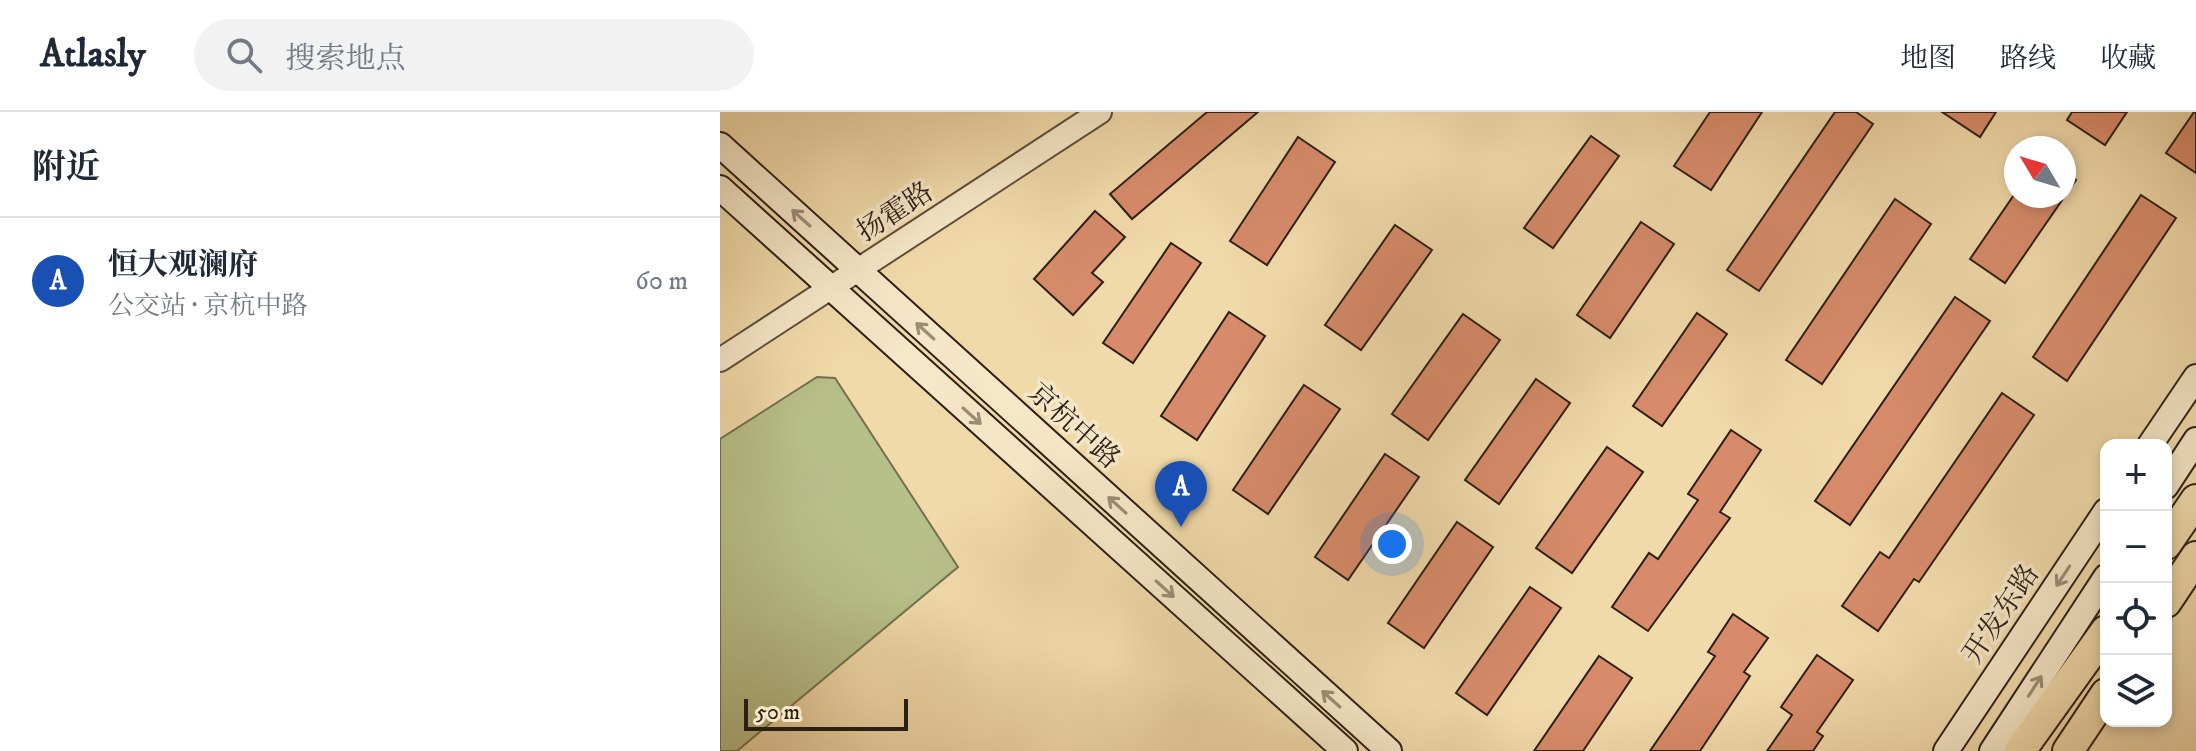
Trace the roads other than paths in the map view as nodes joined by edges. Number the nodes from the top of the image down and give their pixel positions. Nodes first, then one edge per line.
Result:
1 (1100, 112) edge
2 (720, 145) edge
3 (720, 188) edge
4 (859, 271) junction
5 (831, 288) junction
6 (720, 360) edge
7 (2196, 377) edge
8 (2154, 439) edge
9 (2196, 440) edge
10 (2172, 477) edge
11 (2196, 500) edge
12 (2100, 520) edge
13 (2172, 535) edge
14 (2196, 557) edge
15 (2102, 583) edge
16 (2172, 593) edge
17 (2100, 639) edge
18 (2100, 703) edge
19 (1345, 751) edge
20 (1389, 751) edge
21 (1946, 751) edge
22 (1992, 751) edge
23 (2020, 751) edge
24 (2068, 751) edge

1 - 4 street, 扬霍路
4 -> 2 main road, 京杭中路
3 - 5 main road
4 - 5 street, 扬霍路
20 -> 4 main road, 京杭中路
5 - 6 street, 扬霍路
5 -> 19 main road
7 - 8 main road
9 - 10 main road
11 - 13 highway
12 -> 21 main road, 开发东路
14 - 16 highway
22 -> 15 main road
17 - 23 highway
18 - 24 highway

